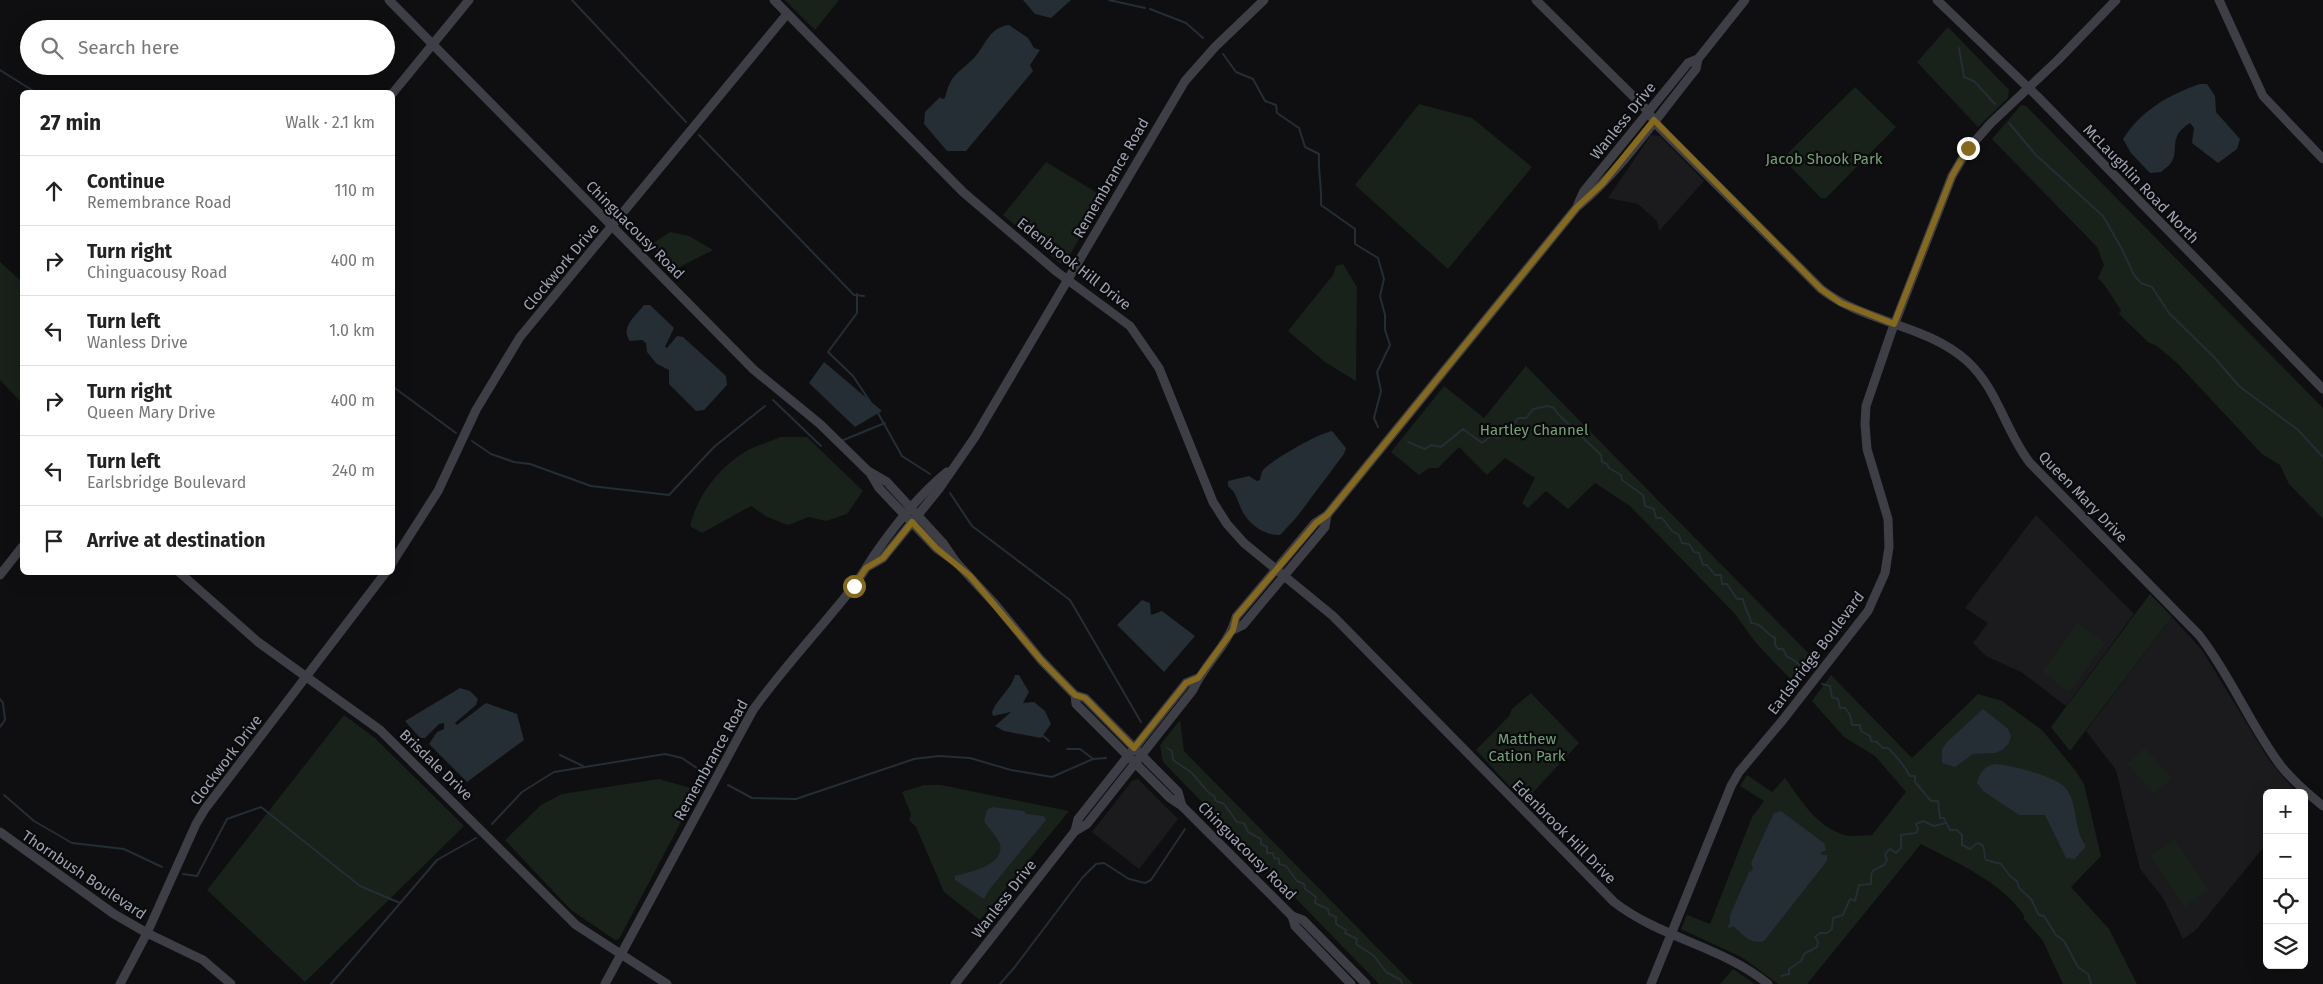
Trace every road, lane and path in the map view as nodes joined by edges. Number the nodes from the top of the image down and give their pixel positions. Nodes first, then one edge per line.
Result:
1 (389, 0) edge
2 (469, 0) edge
3 (774, 0) edge
4 (1264, 0) edge
5 (1536, 0) edge
6 (1745, 0) edge
7 (1937, 0) edge
8 (2116, 0) edge
9 (2219, 0) edge
10 (787, 14) junction
11 (433, 45) junction
12 (1698, 59) junction
13 (2028, 88) junction
14 (395, 90) edge
15 (1648, 112) junction
16 (1654, 120) junction
17 (2323, 159) edge
18 (1577, 207) junction
19 (612, 226) junction
20 (1068, 279) junction
21 (1894, 324) junction
22 (2323, 390) edge
23 (911, 515) junction
24 (20, 550) edge
25 (395, 558) edge
26 (1279, 572) junction
27 (0, 575) edge
28 (182, 575) edge
29 (384, 575) edge
30 (306, 676) junction
31 (1198, 678) junction
32 (1075, 695) junction
33 (1134, 748) junction
34 (1141, 755) junction
35 (1127, 756) junction
36 (1135, 763) junction
37 (1182, 806) junction
38 (2323, 806) edge
39 (1075, 830) junction
40 (0, 832) edge
41 (1292, 916) junction
42 (147, 933) junction
43 (1672, 933) junction
44 (621, 954) junction
45 (120, 984) edge
46 (231, 984) edge
47 (605, 984) edge
48 (667, 984) edge
49 (955, 984) edge
50 (1352, 984) edge
51 (1366, 984) edge
52 (1651, 984) edge
53 (1768, 984) edge

1 - 11 street, Chinguacousy Road
2 - 11 street
3 - 10 street, Edenbrook Hill Drive
4 - 20 street, Remembrance Road
5 - 15 street, Queen Mary Drive
6 - 12 street, Wanless Drive
7 - 13 street, McLaughlin Road North
8 - 13 street, Earlsbridge Boulevard
9 - 17 street
10 - 19 street, Clockwork Drive
10 - 20 street, Edenbrook Hill Drive
11 - 14 street
11 - 19 street, Chinguacousy Road
12 - 15 street, Wanless Drive
12 - 16 street, Wanless Drive
13 - 21 street, Earlsbridge Boulevard
13 - 22 street, McLaughlin Road North
15 - 16 street, Queen Mary Drive
15 - 18 street, Wanless Drive
16 - 18 street, Wanless Drive
16 - 21 street, Queen Mary Drive
18 - 26 street, Wanless Drive
19 - 23 street, Chinguacousy Road
19 - 25 street, Clockwork Drive
20 - 23 street, Remembrance Road
20 - 26 street, Edenbrook Hill Drive
21 - 38 street, Queen Mary Drive
21 - 43 street, Earlsbridge Boulevard
23 - 32 street, Chinguacousy Road
23 - 44 street, Remembrance Road
24 - 27 street
26 - 31 street, Wanless Drive
26 - 43 street, Edenbrook Hill Drive
28 - 30 street, Brisdale Drive
29 - 30 street, Clockwork Drive
30 - 42 street, Clockwork Drive
30 - 44 street, Brisdale Drive
31 - 33 street, Wanless Drive
31 - 34 street, Wanless Drive
32 - 33 street, Chinguacousy Road
32 - 35 street, Chinguacousy Road
33 - 34 street, Chinguacousy Road
33 - 35 street, Wanless Drive
34 - 36 street, Wanless Drive
34 - 37 street, Chinguacousy Road
35 - 36 street, Chinguacousy Road
35 - 39 street, Wanless Drive
36 - 37 street, Chinguacousy Road
36 - 39 street, Wanless Drive
37 - 41 street, Chinguacousy Road
39 - 49 street, Wanless Drive
40 - 42 street, Thornbush Boulevard
41 - 50 street, Chinguacousy Road
41 - 51 street, Chinguacousy Road
42 - 45 street, Clockwork Drive
42 - 46 street, Thornbush Boulevard
43 - 52 street, Earlsbridge Boulevard
43 - 53 street, Edenbrook Hill Drive
44 - 47 street, Remembrance Road
44 - 48 street, Brisdale Drive

